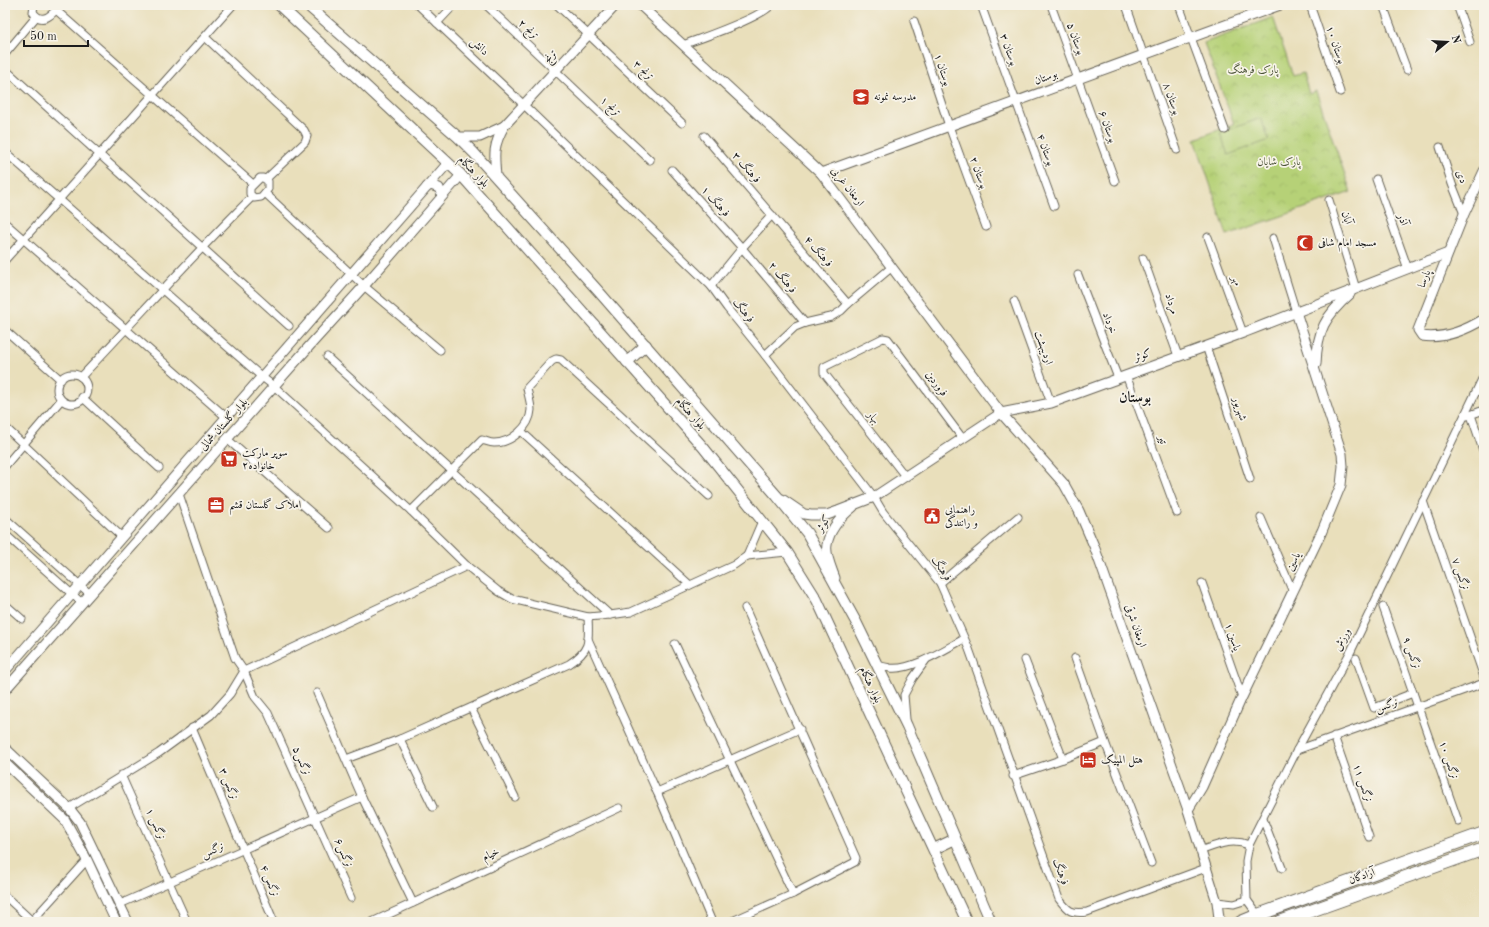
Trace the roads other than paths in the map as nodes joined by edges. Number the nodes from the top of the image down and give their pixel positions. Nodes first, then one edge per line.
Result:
1 (34, 5) edge
2 (233, 5) edge
3 (279, 5) edge
4 (307, 5) edge
5 (418, 5) edge
6 (454, 5) edge
7 (486, 5) edge
8 (558, 5) edge
9 (616, 5) edge
10 (640, 5) edge
11 (771, 5) edge
12 (981, 5) edge
13 (1051, 5) edge
14 (1126, 5) edge
15 (1179, 5) edge
16 (1280, 5) edge
17 (1310, 5) edge
18 (1383, 5) edge
19 (1457, 5) edge
20 (58, 7) edge
21 (36, 17) junction
22 (914, 21) dead end
23 (437, 23) junction
24 (589, 34) junction
25 (205, 37) junction
26 (1190, 38) junction
27 (1470, 42) dead end
28 (683, 45) junction
29 (5, 54) edge
30 (1143, 56) junction
31 (5, 69) edge
32 (1407, 70) dead end
33 (555, 71) junction
34 (1078, 80) junction
35 (1340, 92) dead end
36 (153, 95) junction
37 (1015, 102) junction
38 (524, 105) junction
39 (682, 123) dead end
40 (504, 126) junction
41 (949, 126) junction
42 (1225, 130) dead end
43 (704, 136) dead end
44 (458, 137) junction
45 (1440, 147) dead end
46 (1177, 150) dead end
47 (5, 152) edge
48 (100, 155) junction
49 (650, 160) dead end
50 (448, 163) junction
51 (672, 170) dead end
52 (1484, 171) edge
53 (821, 173) junction
54 (461, 175) junction
55 (496, 176) junction
56 (266, 179) junction
57 (1376, 179) dead end
58 (1115, 181) dead end
59 (253, 184) junction
60 (427, 187) junction
61 (265, 193) junction
62 (442, 196) junction
63 (252, 197) junction
64 (60, 200) junction
65 (1329, 200) dead end
66 (1054, 206) dead end
67 (1464, 214) junction
68 (772, 215) junction
69 (5, 222) edge
70 (986, 227) dead end
71 (1208, 237) dead end
72 (1273, 238) dead end
73 (24, 239) junction
74 (202, 247) junction
75 (742, 248) junction
76 (1448, 253) junction
77 (1143, 258) dead end
78 (5, 260) edge
79 (892, 267) junction
80 (1408, 269) junction
81 (351, 274) junction
82 (1078, 275) dead end
83 (364, 286) junction
84 (711, 286) junction
85 (1356, 289) junction
86 (163, 290) junction
87 (1014, 301) dead end
88 (848, 304) junction
89 (1296, 312) junction
90 (1484, 319) edge
91 (805, 323) junction
92 (289, 326) dead end
93 (126, 329) junction
94 (5, 330) edge
95 (1243, 333) junction
96 (891, 343) joint
97 (646, 345) junction
98 (1206, 346) junction
99 (440, 350) dead end
100 (765, 355) junction
101 (327, 356) dead end
102 (1178, 356) junction
103 (627, 362) junction
104 (1315, 371) junction
105 (1484, 375) edge
106 (81, 377) junction
107 (262, 377) junction
108 (1122, 377) junction
109 (61, 380) junction
110 (275, 387) junction
111 (82, 397) junction
112 (61, 400) junction
113 (1051, 403) junction
114 (1484, 410) edge
115 (1001, 413) junction
116 (1471, 415) junction
117 (226, 417) junction
118 (1464, 418) junction
119 (5, 427) edge
120 (521, 430) junction
121 (227, 439) junction
122 (963, 439) junction
123 (24, 444) junction
124 (1484, 453) edge
125 (5, 466) edge
126 (159, 468) dead end
127 (451, 471) junction
128 (905, 476) junction
129 (1250, 479) dead end
130 (179, 494) junction
131 (709, 496) dead end
132 (777, 496) junction
133 (157, 497) junction
134 (874, 497) junction
135 (1423, 500) junction
136 (859, 503) junction
137 (167, 506) junction
138 (411, 512) junction
139 (1177, 513) dead end
140 (1018, 517) dead end
141 (5, 518) edge
142 (1261, 518) dead end
143 (762, 521) junction
144 (330, 528) dead end
145 (5, 534) edge
146 (122, 537) junction
147 (787, 552) junction
148 (747, 556) junction
149 (467, 566) junction
150 (940, 583) junction
151 (1202, 583) dead end
152 (80, 585) junction
153 (690, 585) junction
154 (838, 588) junction
155 (1293, 592) junction
156 (72, 594) junction
157 (90, 594) junction
158 (82, 603) junction
159 (5, 604) edge
160 (1383, 607) dead end
161 (744, 608) dead end
162 (610, 615) junction
163 (588, 617) junction
164 (22, 618) dead end
165 (588, 639) junction
166 (964, 639) junction
167 (675, 644) dead end
168 (1075, 658) dead end
169 (1356, 658) dead end
170 (926, 660) junction
171 (1025, 660) dead end
172 (877, 665) junction
173 (244, 671) junction
174 (5, 672) edge
175 (1484, 677) edge
176 (1484, 683) edge
177 (5, 690) edge
178 (317, 693) dead end
179 (1413, 693) junction
180 (1242, 697) junction
181 (1418, 706) junction
182 (471, 708) junction
183 (907, 726) junction
184 (192, 728) junction
185 (800, 729) junction
186 (1334, 736) junction
187 (400, 739) junction
188 (1105, 742) junction
189 (5, 748) edge
190 (1297, 750) junction
191 (1063, 759) junction
192 (346, 760) junction
193 (730, 760) junction
194 (5, 763) edge
195 (122, 775) junction
196 (1013, 776) junction
197 (657, 792) junction
198 (514, 796) dead end
199 (362, 797) junction
200 (433, 807) dead end
201 (69, 808) junction
202 (619, 808) dead end
203 (1188, 810) junction
204 (61, 815) junction
205 (315, 818) junction
206 (1262, 819) junction
207 (1458, 822) dead end
208 (1484, 833) edge
209 (1368, 837) dead end
210 (955, 838) junction
211 (1249, 845) junction
212 (243, 849) junction
213 (934, 849) junction
214 (1484, 849) edge
215 (1200, 851) junction
216 (95, 852) junction
217 (86, 860) junction
218 (1151, 863) dead end
219 (1206, 868) junction
220 (1282, 868) dead end
221 (169, 882) junction
222 (793, 894) junction
223 (5, 896) edge
224 (351, 898) dead end
225 (1247, 900) junction
226 (1217, 902) junction
227 (413, 903) junction
228 (120, 904) junction
229 (1258, 915) junction
230 (31, 921) edge
231 (116, 922) edge
232 (128, 922) edge
233 (187, 922) edge
234 (274, 922) edge
235 (372, 922) edge
236 (712, 922) edge
237 (730, 922) edge
238 (967, 922) edge
239 (991, 922) edge
240 (1218, 922) edge
241 (1241, 922) edge
242 (1280, 922) edge

1 - 21 street
2 - 25 street
3 - 50 main road, بلوار هنگام
4 - 44 main road, بلوار هنگام
5 - 23 street, دانش
6 - 23 street
7 - 33 street, ترنج ۲
8 - 24 street, ترنج ۳
9 - 24 street, ترنج
10 - 28 street, ارمغان غربی
11 - 28 street
12 - 37 street, بوستان ۳
13 - 34 street, بوستان ۵
14 - 30 street, بوستان ۸
15 - 26 street
16 - 26 street, بوستان
17 - 35 street, بوستان ۱۰
18 - 32 street
19 - 27 street
20 - 21 street
20 - 36 street
21 - 29 street
22 - 41 street, بوستان ۱
23 - 38 street, دانش
24 - 33 street, ترنج
24 - 39 street, ترنج ۳
25 - 36 street
25 - 56 street
26 - 30 street, بوستان
26 - 42 street
28 - 53 street, ارمغان غربی
30 - 34 street, بوستان
30 - 46 street, بوستان ۸
31 - 48 street
33 - 38 street, ترنج
33 - 49 street, ترنج ۱
34 - 37 street, بوستان
34 - 58 street, بوستان ۶
36 - 48 street
36 - 59 street
37 - 41 street, بوستان
37 - 66 street, بوستان ۴
38 - 40 street, ترنج
38 - 84 street, فرهنگ
40 - 44 street
40 - 55 street
41 - 53 street, بوستان
41 - 70 street, بوستان ۲
43 - 68 street, فرهنگ ۳
44 - 55 main road, بلوار هنگام
45 - 67 street, دی
47 - 64 street
48 - 64 street
48 - 74 street
50 - 54 main road, بلوار هنگام
50 - 60 street, بلوار گلستان شمالی
51 - 75 street, فرهنگ ۱
52 - 67 street, پارسا
53 - 79 street, ارمغان غربی
54 - 62 street, بلوار گلستان شمالی
54 - 103 main road, بلوار هنگام
55 - 97 main road, بلوار هنگام
56 - 59 street
56 - 61 street
57 - 80 street, آذر
59 - 63 street
60 - 62 street
60 - 81 street, بلوار گلستان شمالی
61 - 63 street
61 - 81 street
62 - 83 street, بلوار گلستان شمالی
63 - 74 street
64 - 73 street
64 - 86 street
65 - 85 street, آبان
67 - 76 street, پارسا
68 - 75 street
68 - 88 street, فرهنگ ۴
69 - 73 street
71 - 95 street, مهر
72 - 89 street
73 - 78 street
73 - 93 street
74 - 86 street
74 - 92 street
75 - 84 street
75 - 91 street, فرهنگ ۲
76 - 80 street, کوثر
76 - 90 street, پارسا
77 - 102 street, مرداد
79 - 88 street
79 - 115 street, ارمغان غربی
80 - 85 street, کوثر
81 - 83 street
81 - 107 street, بلوار گلستان شمالی
82 - 108 street, خرداد
83 - 99 street
83 - 110 street, بلوار گلستان شمالی
84 - 100 street, فرهنگ
85 - 89 street, کوثر
85 - 104 street
86 - 93 street
86 - 107 street
87 - 113 street, اردیبهشت
88 - 91 street
89 - 95 street, کوثر
89 - 104 street, یاسین
91 - 100 street
93 - 106 street
93 - 117 street
94 - 109 street
95 - 98 street, کوثر
96 - 122 street, فروردین
96 - 128 street, بهار
97 - 103 main road
97 - 132 main road, بلوار هنگام
98 - 102 street, کوثر
98 - 129 street, شهریور
100 - 134 street, فرهنگ
101 - 127 street
102 - 108 street, کوثر
103 - 143 main road, بلوار هنگام
104 - 155 street, یاسین
105 - 118 street, ورزش
106 - 109 street
106 - 111 street
107 - 110 street
107 - 117 street, بلوار گلستان شمالی
108 - 113 street, کوثر
108 - 139 street, تیر
109 - 112 street
110 - 121 street, بلوار گلستان شمالی
110 - 138 street
111 - 112 street
111 - 126 street
112 - 123 street
113 - 115 street, کوثر
114 - 116 street
115 - 122 street, کوثر
115 - 203 street, ارمغان شرقی
116 - 118 street
116 - 124 street
117 - 133 street, بلوار گلستان شمالی
118 - 135 street, ورزش
119 - 123 street
120 - 127 street
120 - 131 street
120 - 153 street
121 - 130 street, بلوار گلستان شمالی
121 - 144 street
122 - 128 street, کوثر
123 - 125 street
123 - 146 street
127 - 138 street
127 - 162 street
128 - 134 street, کوثر
130 - 137 street, بلوار گلستان شمالی
130 - 173 street, نرگس۵
132 - 136 street, کوثر
132 - 154 main road, بلوار هنگام
133 - 137 street
133 - 146 street, بلوار گلستان شمالی
134 - 136 street, کوثر
134 - 150 street, فرهنگ
135 - 175 street, نرگس ۷
135 - 190 street, ورزش
136 - 154 street, کوثر
137 - 157 street, بلوار گلستان شمالی
138 - 149 street
140 - 150 street
141 - 152 street
142 - 155 street
143 - 147 main road, بلوار هنگام
143 - 148 street
145 - 156 street
146 - 152 street, بلوار گلستان شمالی
147 - 148 street
147 - 213 main road, بلوار هنگام
148 - 153 street
149 - 163 street
149 - 173 street
150 - 166 street, فرهنگ
151 - 180 street, یاسین ۱
152 - 156 street, بلوار گلستان شمالی
152 - 157 street
153 - 162 street
154 - 172 main road, بلوار هنگام
155 - 180 street, یاسین
156 - 158 street
156 - 174 street, بلوار گلستان شمالی
157 - 158 street, بلوار گلستان شمالی
158 - 177 street, بلوار گلستان شمالی
159 - 164 street
160 - 179 street, نرگس ۹
161 - 185 street
162 - 163 street
163 - 165 street
165 - 182 street
165 - 197 street
166 - 170 street
166 - 196 street, فرهنگ
167 - 193 street
168 - 188 street
169 - 179 street
170 - 172 street
170 - 183 street
171 - 191 street
172 - 183 main road, بلوار هنگام
173 - 184 street
173 - 205 street, نرگس۵
176 - 181 street, نرگس
178 - 192 street
179 - 181 street, نرگس ۹
180 - 203 street, یاسین
181 - 186 street, نرگس
181 - 207 street, نرگس ۱۰
182 - 187 street
182 - 198 street
183 - 210 main road, بلوار هنگام
184 - 195 street
184 - 212 street, نرگس ۳
185 - 193 street
185 - 222 street
186 - 190 street, نرگس
186 - 209 street, نرگس ۱۱
187 - 192 street
187 - 200 street
188 - 191 street
188 - 218 street
189 - 201 street
190 - 206 street, ورزش
191 - 196 street
192 - 199 street
193 - 197 street
193 - 222 street
194 - 204 street
195 - 201 street
195 - 221 street, نرگس ۱
196 - 219 street, فرهنگ
197 - 236 street
199 - 205 street, نرگس
199 - 227 street
201 - 204 street
201 - 216 street
202 - 227 street, خیام
203 - 215 street, ارمغان شرقی
204 - 217 street
205 - 212 street, نرگس
205 - 224 street, نرگس۶
206 - 211 street, ورزش
206 - 220 street
208 - 229 main road, آزادگان
210 - 213 main road
210 - 239 main road, بلوار هنگام
211 - 215 street
211 - 225 street, ورزش
212 - 221 street, نرگس
212 - 234 street, نرگس ۴
213 - 238 main road, بلوار هنگام
214 - 242 main road, آزادگان
215 - 219 street, ارمغان شرقی
216 - 217 street
216 - 228 street
217 - 230 street
217 - 231 street
219 - 226 street, ارمغان شرقی
221 - 228 street, نرگس
221 - 233 street, نرگس ۱
222 - 237 street
223 - 230 street
225 - 226 street
225 - 229 street
226 - 240 street, ارمغان شرقی
227 - 235 street, خیام
228 - 232 street
229 - 241 main road, آزادگان

